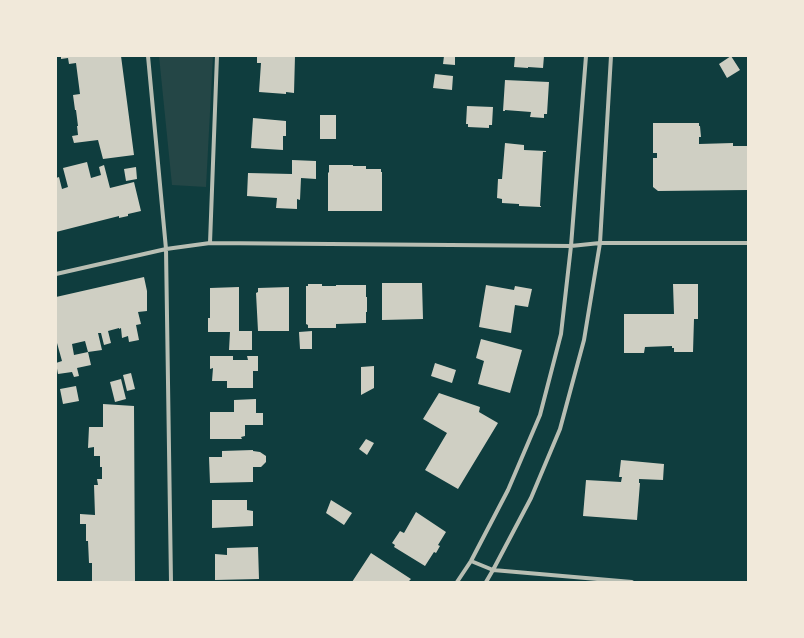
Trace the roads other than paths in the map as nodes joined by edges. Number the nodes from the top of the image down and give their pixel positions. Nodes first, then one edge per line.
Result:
1 (148, 56) edge
2 (218, 56) edge
3 (586, 56) edge
4 (611, 56) edge
5 (210, 243) junction
6 (600, 243) junction
7 (748, 243) edge
8 (571, 246) junction
9 (166, 249) junction
10 (56, 274) edge
11 (471, 560) junction
12 (493, 570) junction
13 (172, 582) edge
14 (457, 582) edge
15 (486, 582) edge
16 (632, 582) edge

1 - 9 street
2 - 5 street
3 - 8 street
4 - 6 street
5 - 8 street
5 - 9 street
6 - 7 street
6 - 8 street
6 - 12 street
8 - 11 street
9 - 10 street
9 - 13 street
11 - 12 street
11 - 14 street
12 - 15 street
12 - 16 street

